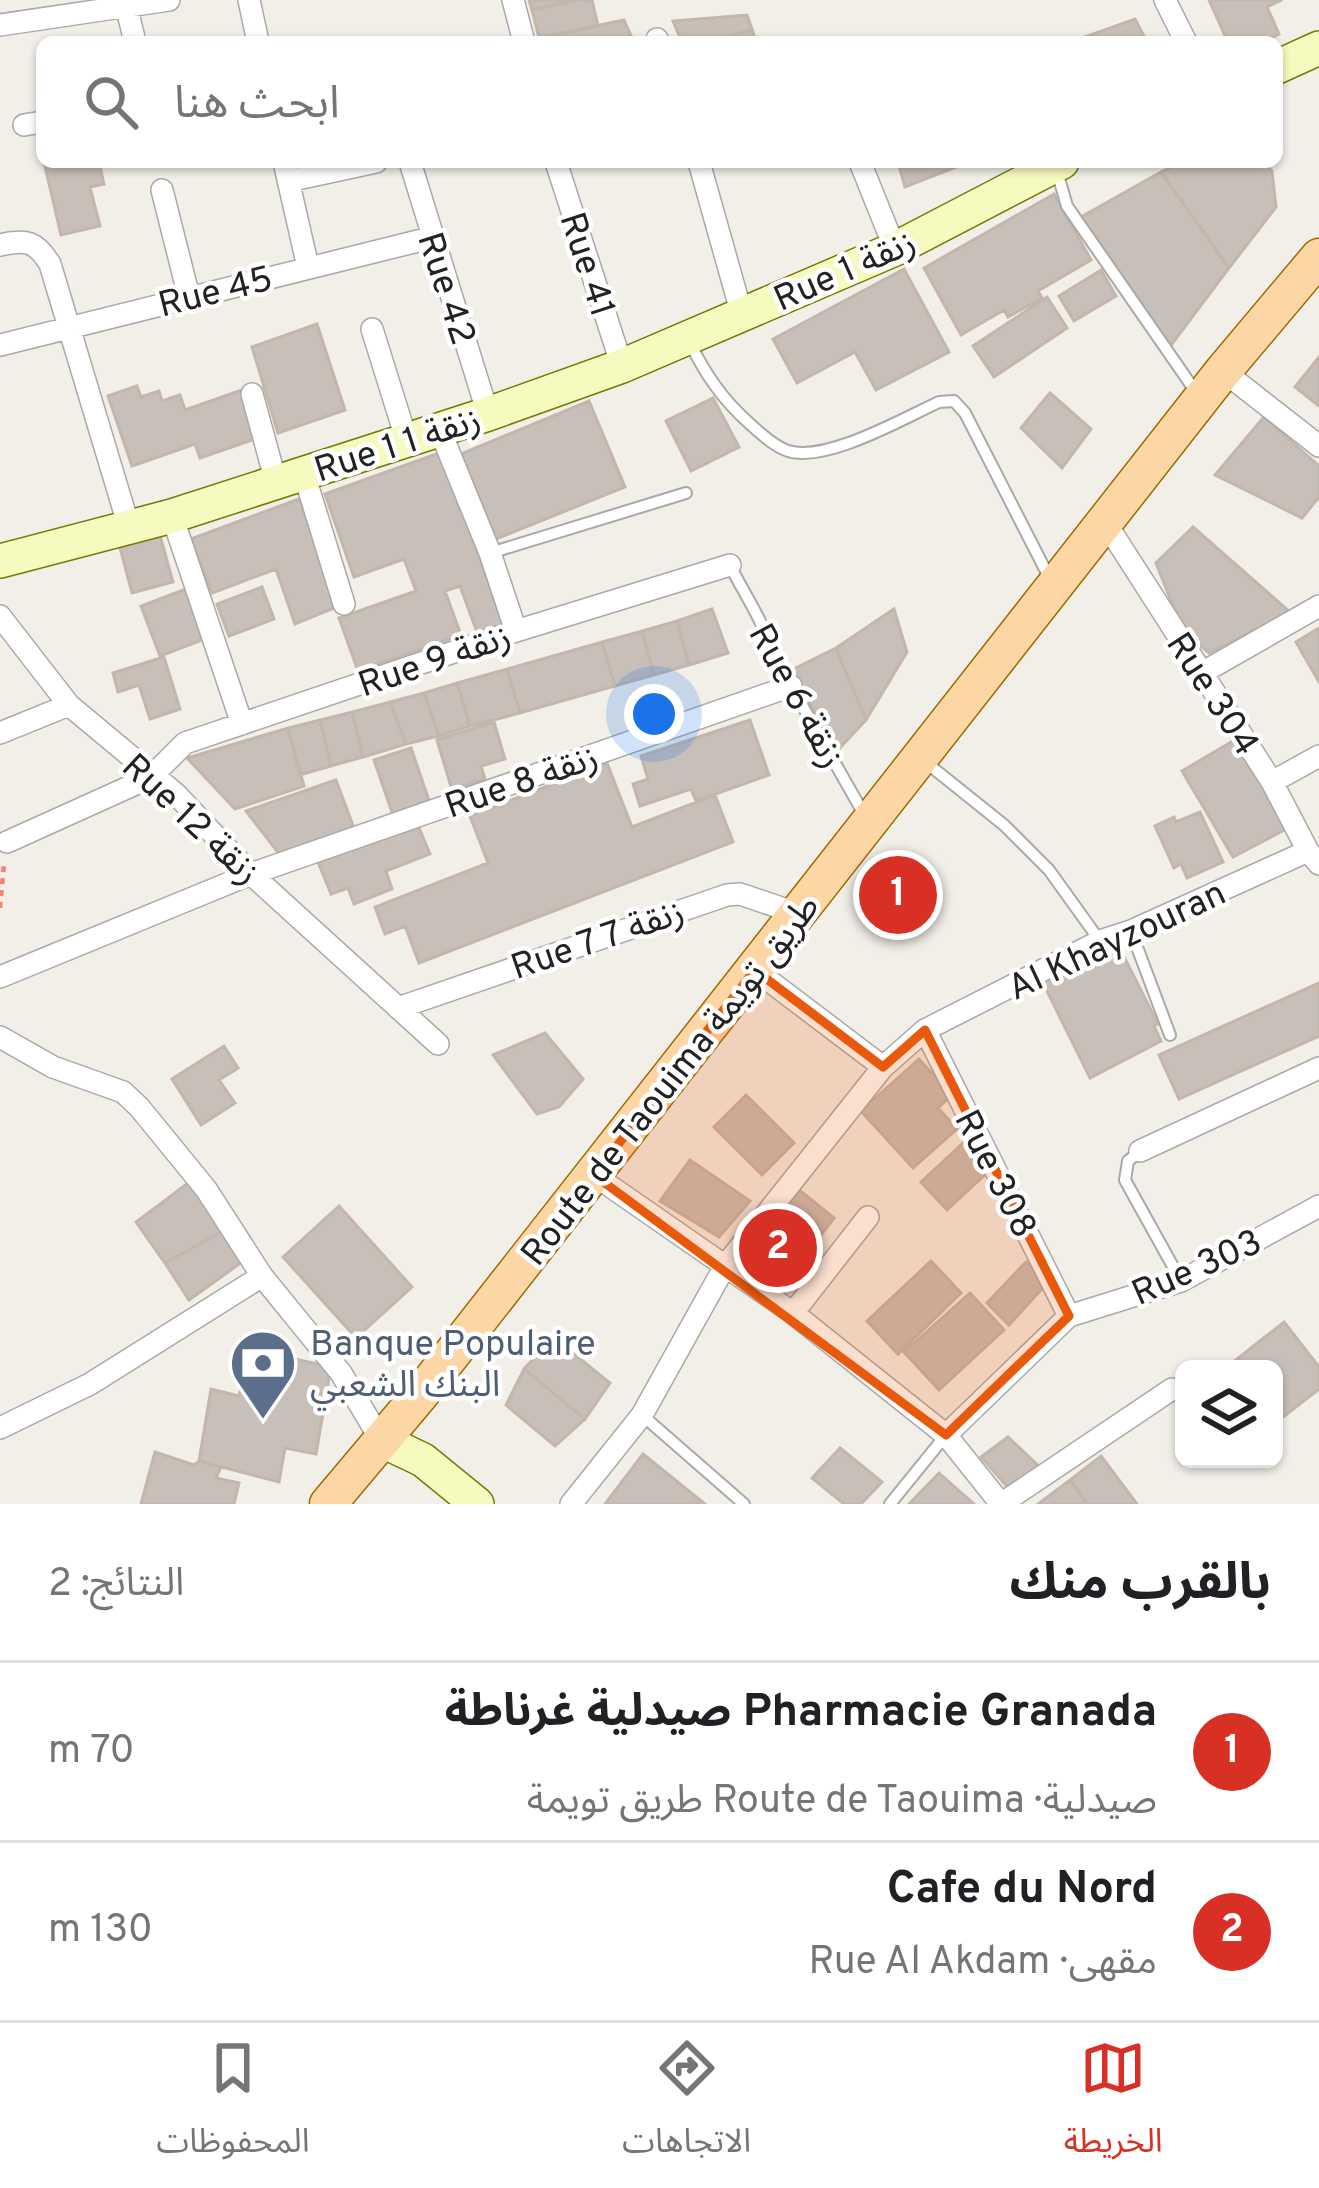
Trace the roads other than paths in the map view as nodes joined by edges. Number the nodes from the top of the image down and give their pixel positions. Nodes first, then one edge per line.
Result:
1 (169, 0) edge
2 (249, 0) edge
3 (513, 0) edge
4 (1165, 0) edge
5 (127, 9) junction
6 (0, 25) edge
7 (134, 36) edge
8 (257, 36) edge
9 (522, 36) edge
10 (1183, 36) edge
11 (1319, 48) edge
12 (1283, 64) edge
13 (322, 168) edge
14 (412, 168) edge
15 (558, 168) edge
16 (701, 168) edge
17 (862, 168) edge
18 (1050, 168) edge
19 (1059, 168) edge
20 (286, 172) edge
21 (162, 190) dead end
22 (430, 238) junction
23 (0, 245) edge
24 (895, 249) junction
25 (1319, 256) edge
26 (308, 267) junction
27 (189, 297) junction
28 (742, 315) junction
29 (70, 328) junction
30 (372, 329) dead end
31 (687, 338) junction
32 (0, 345) edge
33 (622, 366) junction
34 (1212, 386) junction
35 (252, 394) dead end
36 (488, 414) junction
37 (423, 433) junction
38 (1319, 446) edge
39 (290, 478) junction
40 (686, 493) dead end
41 (172, 516) junction
42 (1105, 522) junction
43 (129, 527) junction
44 (490, 553) junction
45 (0, 561) edge
46 (730, 565) joint
47 (1054, 587) junction
48 (344, 604) dead end
49 (1319, 606) edge
50 (0, 616) edge
51 (516, 631) junction
52 (1201, 674) junction
53 (791, 686) junction
54 (69, 705) junction
55 (242, 724) junction
56 (0, 733) edge
57 (1319, 756) edge
58 (920, 758) junction
59 (152, 777) junction
60 (1272, 782) junction
61 (869, 824) junction
62 (7, 842) dead end
63 (1314, 858) edge
64 (251, 874) junction
65 (799, 914) junction
66 (1131, 931) junction
67 (1100, 941) junction
68 (754, 970) junction
69 (0, 977) edge
70 (398, 1008) junction
71 (925, 1030) junction
72 (1170, 1035) dead end
73 (0, 1037) edge
74 (438, 1043) dead end
75 (884, 1067) junction
76 (1319, 1068) edge
77 (1140, 1151) joint
78 (594, 1175) junction
79 (1319, 1206) edge
80 (868, 1217) dead end
81 (724, 1266) junction
82 (262, 1276) junction
83 (1181, 1281) junction
84 (794, 1313) junction
85 (1069, 1316) junction
86 (1172, 1389) dead end
87 (642, 1415) junction
88 (0, 1428) edge
89 (946, 1436) junction
90 (381, 1440) junction
91 (328, 1504) edge
92 (477, 1504) edge
93 (571, 1504) edge
94 (744, 1504) edge
95 (890, 1504) edge
96 (1001, 1504) edge

1 - 5 street
2 - 8 street
3 - 9 street
4 - 10 street
5 - 6 street
5 - 7 street
11 - 12 street
13 - 20 street
14 - 22 street, Rue 42
15 - 33 street, Rue 41
16 - 28 street
17 - 24 street
18 - 24 street, Rue 1 زنقة
19 - 34 lane
20 - 26 street
21 - 27 street
22 - 26 street, Rue 45
22 - 36 street, Rue 42
23 - 29 street
24 - 28 street, Rue 1 زنقة
25 - 34 main road, Route de Taouima طريق تويمة
26 - 27 street, Rue 45
27 - 29 street, Rue 45
28 - 31 street, Rue 1 زنقة
29 - 32 street, Rue 45
29 - 43 street
30 - 37 street
31 - 33 street, Rue 1 زنقة
31 - 47 lane
33 - 36 street, Rue 1 زنقة 1
34 - 38 street
34 - 42 main road, Route de Taouima طريق تويمة
35 - 39 street
36 - 37 street, Rue 1 زنقة 1
37 - 39 street, Rue 1 زنقة 1
37 - 44 street
39 - 41 street, Rue 1 زنقة 1
39 - 48 street
40 - 44 lane
41 - 43 street
41 - 55 street
42 - 47 main road, Route de Taouima طريق تويمة
42 - 52 street, Rue 304
43 - 45 street
44 - 51 street
46 - 51 street, Rue 9 زنقة
46 - 53 lane, Rue 6 زنقة
47 - 58 main road, Route de Taouima طريق تويمة
49 - 52 street
50 - 54 street, Rue 12 زنقة
51 - 55 street, Rue 9 زنقة
52 - 60 street, Rue 304
53 - 61 lane, Rue 6 زنقة
53 - 64 street, Rue 8 زنقة
54 - 56 street
54 - 59 street, Rue 12 زنقة
55 - 59 street, Rue 9 زنقة
57 - 60 street
58 - 61 main road, Route de Taouima طريق تويمة
58 - 67 lane
59 - 62 street, Rue 9 زنقة
59 - 64 street, Rue 12 زنقة
60 - 63 street, Rue 304
61 - 65 main road, Route de Taouima طريق تويمة
63 - 66 street, Al Khayzouran
64 - 69 street, Rue 8 زنقة
64 - 70 street, Rue 12 زنقة
65 - 68 main road, Route de Taouima طريق تويمة
65 - 70 street, Rue 7 زنقة 7
66 - 67 street, Al Khayzouran
66 - 72 lane
67 - 71 street, Al Khayzouran
68 - 75 street
68 - 78 main road, Route de Taouima طريق تويمة
70 - 74 street, Rue 12 زنقة
71 - 75 street, Al Khayzouran
71 - 85 street, Rue 308
73 - 82 street
75 - 81 street, Al Khayzouran
76 - 77 street
77 - 83 lane
78 - 81 street
78 - 90 main road, Route de Taouima طريق تويمة
79 - 83 street, Rue 303
80 - 84 street
81 - 84 street
81 - 87 street, Al Khayzouran
82 - 88 street
82 - 90 street
83 - 85 street, Rue 303
84 - 89 street
85 - 89 street
86 - 96 street
87 - 93 street, Al Khayzouran
87 - 94 lane
89 - 95 lane
89 - 96 street
90 - 91 main road, Route de Taouima طريق تويمة
90 - 92 street

